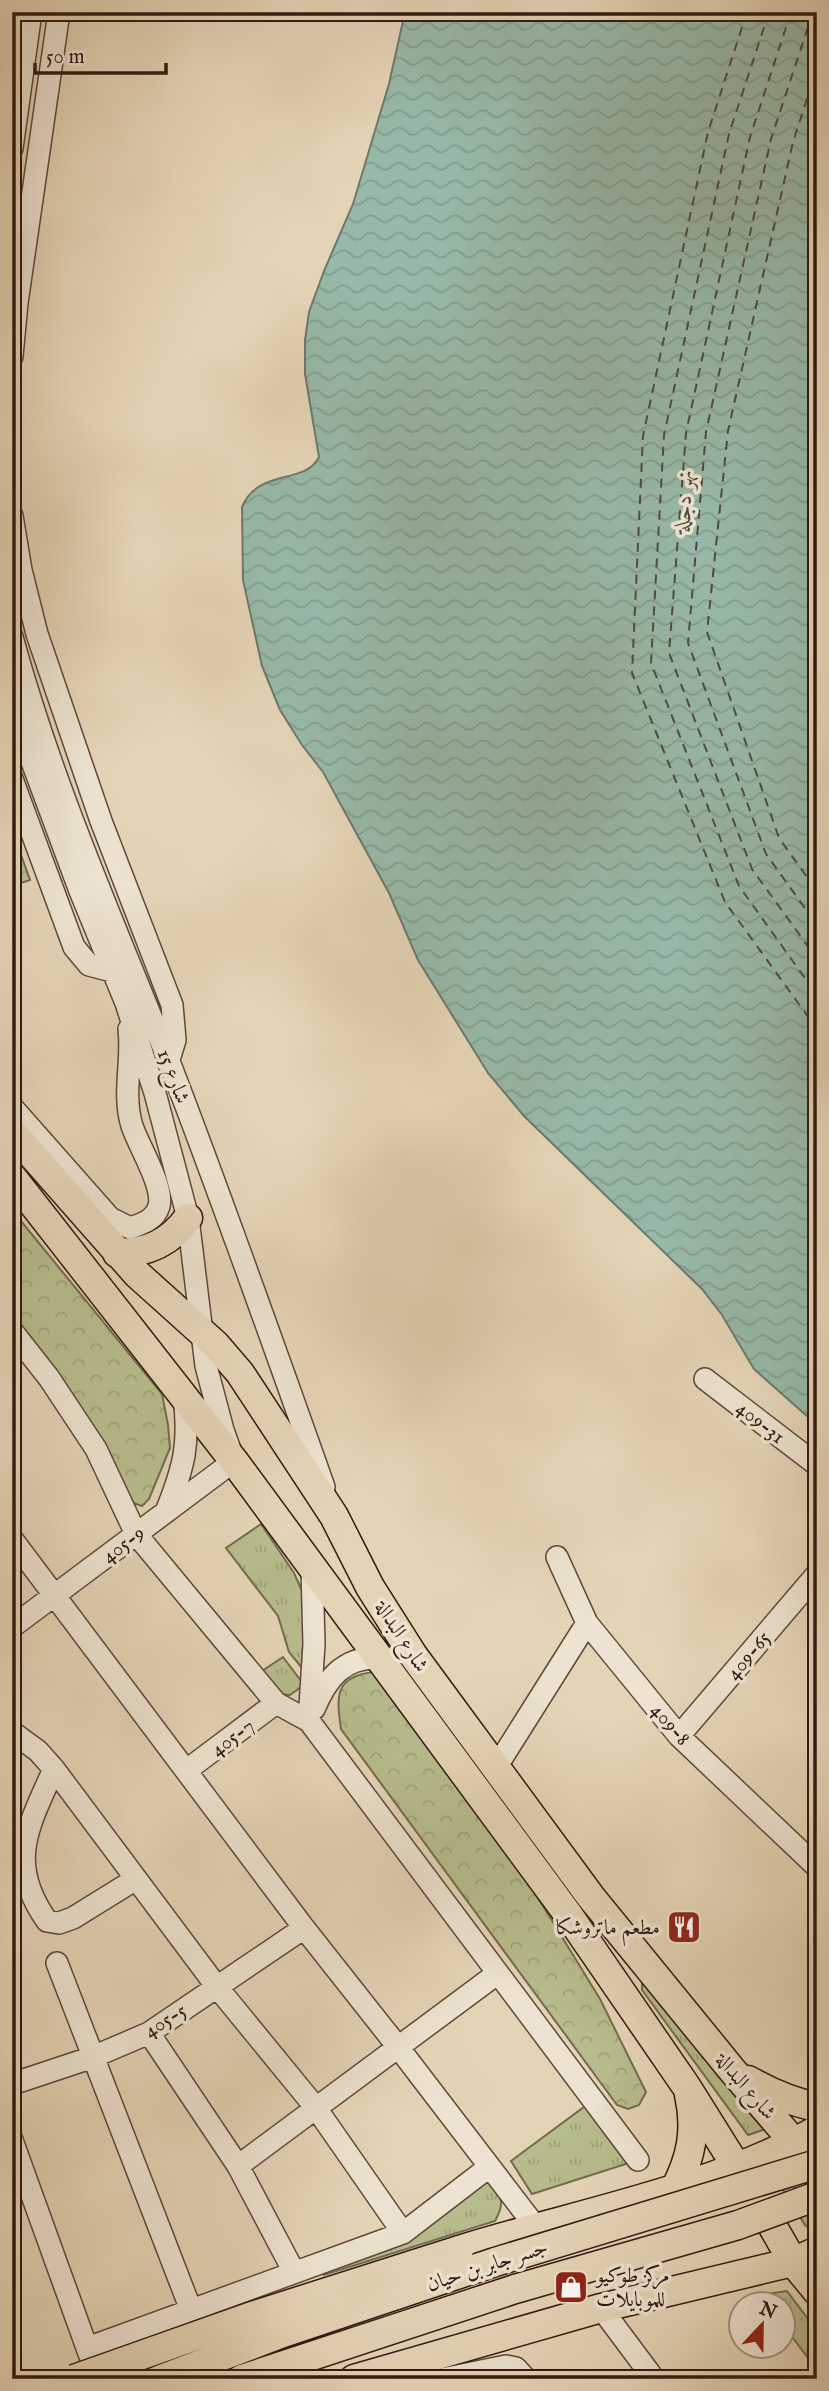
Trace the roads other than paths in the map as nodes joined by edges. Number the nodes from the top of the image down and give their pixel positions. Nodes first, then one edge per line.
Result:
1 (31, 12) edge
2 (59, 12) edge
3 (12, 148) edge
4 (12, 356) edge
5 (12, 516) edge
6 (12, 637) edge
7 (12, 708) edge
8 (12, 779) edge
9 (89, 889) junction
10 (149, 946) junction
11 (119, 964) junction
12 (127, 1003) junction
13 (169, 1062) junction
14 (148, 1070) junction
15 (12, 1107) edge
16 (12, 1132) edge
17 (12, 1177) edge
18 (188, 1218) junction
19 (117, 1253) junction
20 (12, 1331) edge
21 (201, 1333) junction
22 (705, 1379) dead end
23 (184, 1396) junction
24 (234, 1461) junction
25 (817, 1465) edge
26 (166, 1511) junction
27 (334, 1516) junction
28 (136, 1534) junction
29 (12, 1539) edge
30 (557, 1557) dead end
31 (312, 1569) junction
32 (817, 1574) edge
33 (54, 1595) junction
34 (587, 1623) junction
35 (12, 1627) edge
36 (380, 1658) junction
37 (276, 1703) junction
38 (309, 1721) junction
39 (12, 1732) edge
40 (679, 1736) junction
41 (54, 1769) junction
42 (495, 1769) junction
43 (187, 1770) junction
44 (817, 1867) edge
45 (136, 1879) junction
46 (304, 1928) junction
47 (57, 1963) dead end
48 (498, 1973) junction
49 (217, 1987) junction
50 (149, 2032) junction
51 (398, 2047) junction
52 (93, 2057) junction
53 (732, 2070) junction
54 (12, 2084) edge
55 (687, 2086) junction
56 (817, 2106) edge
57 (316, 2108) junction
58 (12, 2140) edge
59 (808, 2147) edge
60 (638, 2160) dead end
61 (238, 2166) junction
62 (489, 2168) junction
63 (740, 2172) junction
64 (675, 2189) junction
65 (817, 2196) edge
66 (534, 2226) junction
67 (773, 2227) dead end
68 (403, 2233) junction
69 (805, 2256) edge
70 (294, 2272) junction
71 (817, 2291) edge
72 (601, 2308) junction
73 (191, 2310) junction
74 (87, 2348) junction
75 (74, 2379) edge
76 (99, 2379) edge
77 (162, 2379) edge
78 (242, 2379) edge
79 (354, 2379) edge
80 (443, 2379) edge
81 (526, 2379) edge
82 (654, 2379) edge

1 - 3 street
2 - 4 street
5 - 10 street
6 - 9 street, شارع 15
7 - 9 street, شارع 15
8 - 11 street
9 - 11 street, شارع 15
10 - 11 street
10 - 13 street
11 - 12 street, شارع 15
11 - 13 street, شارع 15
12 - 14 street, شارع 15
12 - 15 street
13 - 14 street
13 - 27 street, شارع 15
14 - 18 street, شارع 15
16 - 19 main road, شارع البدالة
17 - 23 main road, شارع البدالة
18 - 19 main road
18 - 21 street, شارع 15
19 - 21 main road, شارع البدالة
20 - 28 street
21 - 24 street, شارع 15
21 - 27 main road, شارع البدالة
22 - 25 street, 409-31
23 - 24 main road, شارع البدالة
23 - 26 street
24 - 26 street, 405-9
24 - 31 main road, شارع البدالة
26 - 28 street, 405-9
27 - 42 main road, شارع البدالة
28 - 33 street, 405-9
28 - 37 street
29 - 33 street
30 - 34 street, 409-8
31 - 36 main road, شارع البدالة
31 - 38 street
32 - 40 street, 409-65
33 - 35 street, 405-9
33 - 43 street
34 - 40 street, 409-8
34 - 42 street
36 - 38 street
36 - 55 main road, شارع البدالة
37 - 38 street
37 - 43 street, 405-7
38 - 48 street
39 - 41 street
40 - 44 street, 409-8
41 - 45 street
41 - 45 street
42 - 53 main road, شارع البدالة
43 - 46 street
45 - 49 street
46 - 49 street, 405-5
46 - 51 street
47 - 52 street
48 - 51 street
48 - 60 street
49 - 50 street, 405-5
49 - 57 street
50 - 52 street, 405-5
50 - 61 street
51 - 57 street
51 - 62 street
52 - 54 street, 405-5
52 - 73 street
53 - 56 main road
53 - 59 main road, شارع البدالة
55 - 63 main road, شارع البدالة
55 - 64 main road
57 - 61 street
57 - 68 street
58 - 74 street
59 - 63 main road
59 - 77 main road, جسر جابر بن حيان, bridge
61 - 70 street
62 - 66 street
62 - 68 street
63 - 64 main road
64 - 66 main road
65 - 78 main road, جسر جابر بن حيان, bridge
66 - 75 main road, bridge
67 - 69 main road
68 - 70 street
69 - 71 main road
69 - 72 main road
70 - 73 street
72 - 79 main road
72 - 82 street
73 - 74 street
74 - 76 street
80 - 81 street

